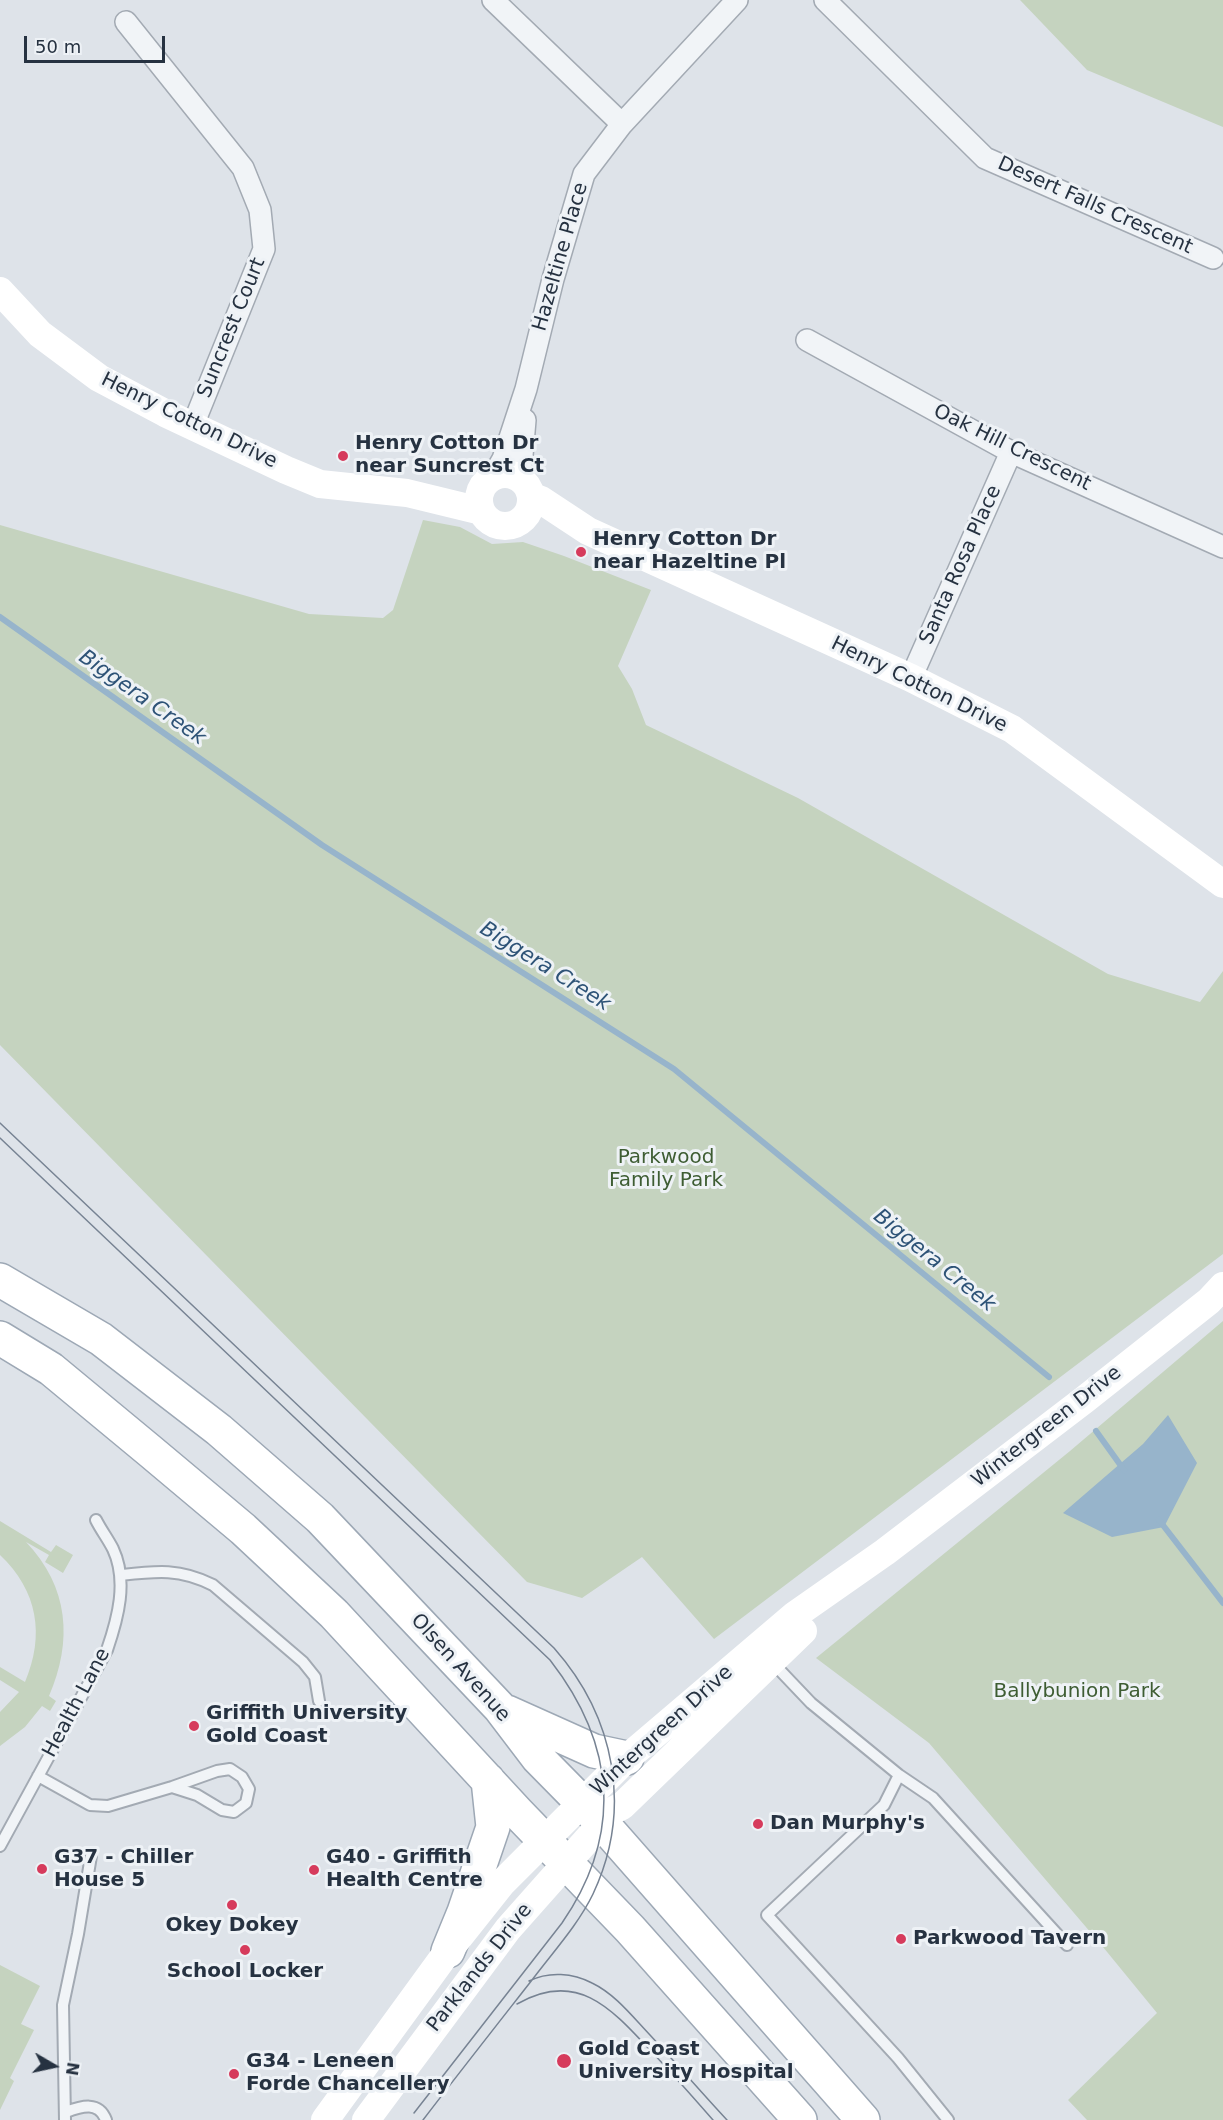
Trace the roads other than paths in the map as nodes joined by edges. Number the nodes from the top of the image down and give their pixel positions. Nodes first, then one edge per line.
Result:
1 (493, 0) edge
2 (737, 0) edge
3 (825, 0) edge
4 (126, 22) dead end
5 (622, 124) junction
6 (1213, 258) dead end
7 (0, 291) edge
8 (807, 340) dead end
9 (526, 389) junction
10 (194, 425) junction
11 (1011, 452) junction
12 (485, 491) junction
13 (525, 498) junction
14 (1223, 547) edge
15 (911, 678) junction
16 (1223, 884) edge
17 (0, 1280) edge
18 (1218, 1293) edge
19 (0, 1338) edge
20 (96, 1520) dead end
21 (885, 1552) junction
22 (121, 1575) junction
23 (772, 1661) junction
24 (319, 1701) dead end
25 (500, 1708) junction
26 (627, 1758) junction
27 (899, 1775) junction
28 (38, 1776) junction
29 (488, 1780) junction
30 (172, 1787) junction
31 (593, 1813) junction
32 (0, 1846) edge
33 (556, 1852) junction
34 (92, 1856) dead end
35 (1068, 1945) dead end
36 (448, 1951) junction
37 (65, 2116) edge
38 (106, 2120) edge
39 (325, 2120) edge
40 (366, 2120) edge
41 (800, 2120) edge
42 (863, 2120) edge
43 (948, 2120) edge

1 - 5 street
2 - 5 street, Hazeltine Place
3 - 6 street, Desert Falls Crescent
4 - 10 street, Suncrest Court
5 - 9 street, Hazeltine Place
7 - 10 street, Henry Cotton Drive
8 - 11 street, Oak Hill Crescent
9 - 12 street, Hazeltine Place
9 - 13 street, Hazeltine Place
10 - 12 street, Henry Cotton Drive
11 - 14 street, Oak Hill Crescent
11 - 15 street, Santa Rosa Place
12 - 13 street
12 - 13 street
13 - 15 street, Henry Cotton Drive
15 - 16 street, Henry Cotton Drive
17 - 25 main road, Olsen Avenue
18 - 21 street, Wintergreen Drive
19 - 29 main road
20 - 22 lane, Health Lane
21 - 23 street, Wintergreen Drive
21 - 26 street, Wintergreen Drive
22 - 24 lane
22 - 28 lane, Health Lane
23 - 27 lane
23 - 31 street, Wintergreen Drive
25 - 26 main road
25 - 31 main road, Olsen Avenue
26 - 31 street, Wintergreen Drive
27 - 35 lane
27 - 43 lane
28 - 30 lane
28 - 32 lane, Health Lane
29 - 33 main road
29 - 36 main road
30 - 30 lane
31 - 33 street, Parklands Drive
31 - 42 main road, Olsen Avenue
33 - 36 street, Parklands Drive
33 - 40 street, Parklands Drive
33 - 41 main road
34 - 37 lane
36 - 39 street, Parklands Drive
37 - 38 lane

